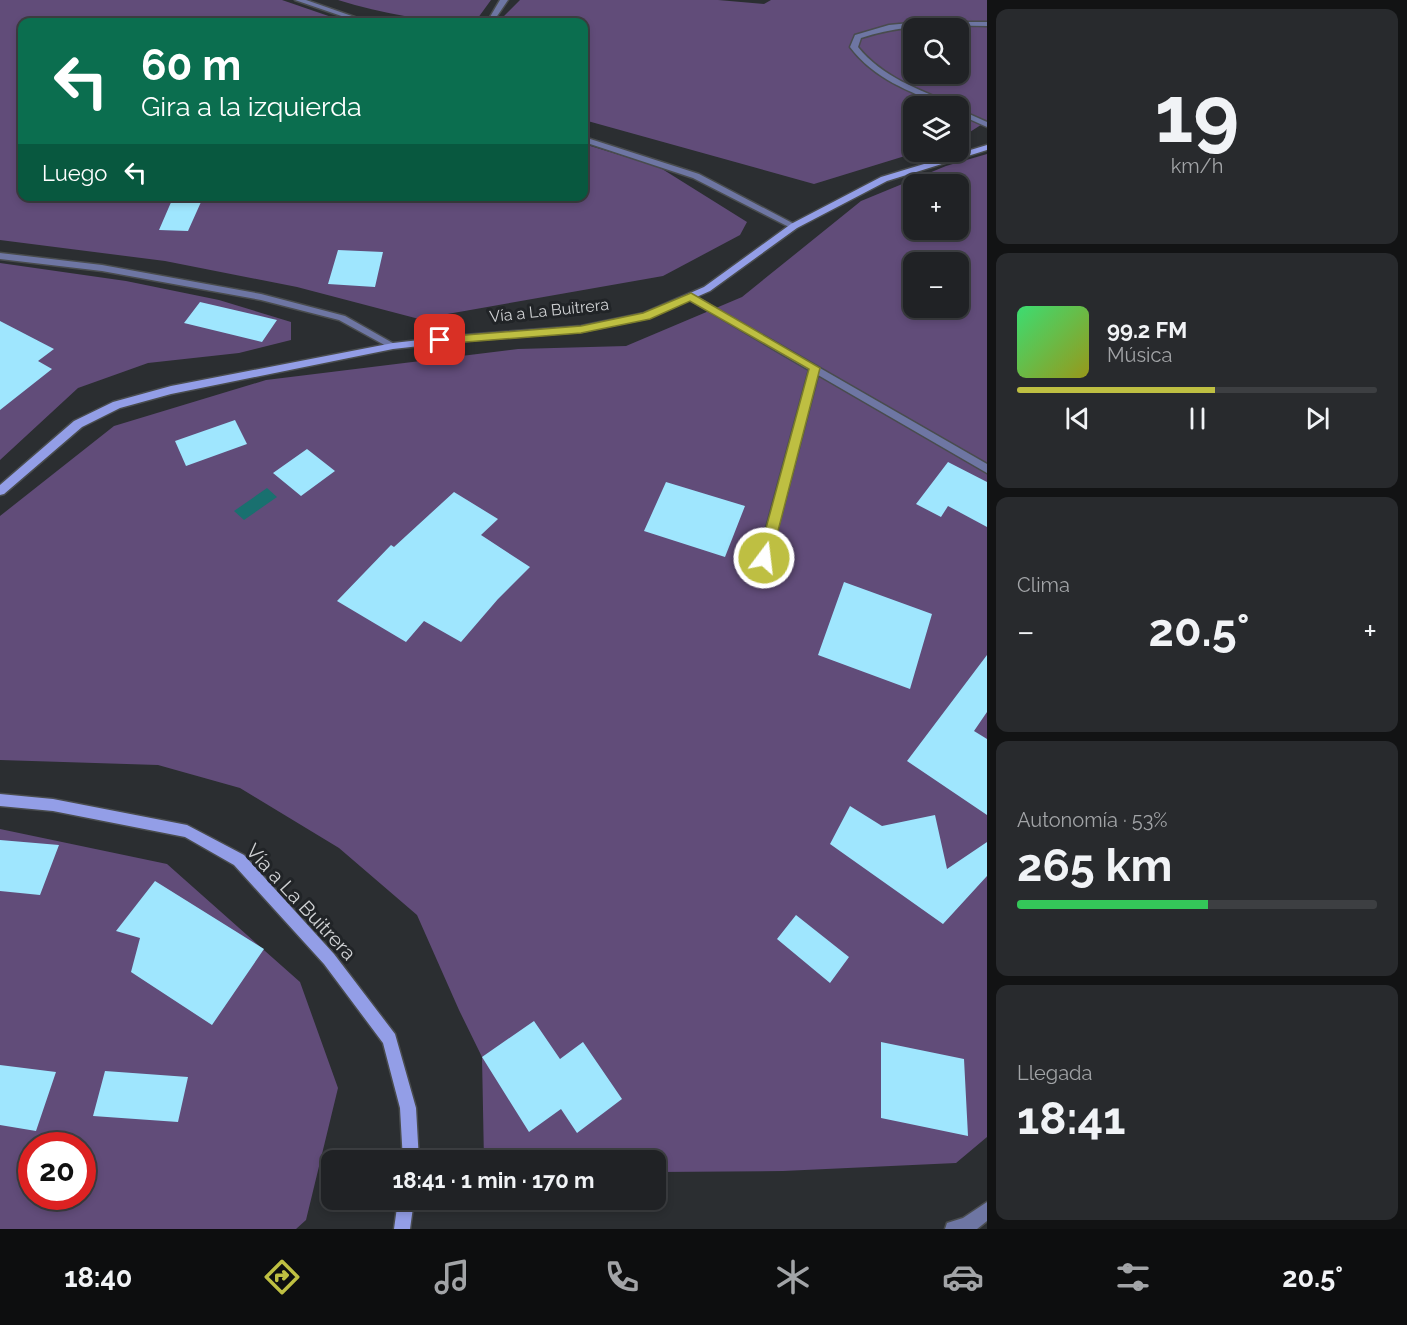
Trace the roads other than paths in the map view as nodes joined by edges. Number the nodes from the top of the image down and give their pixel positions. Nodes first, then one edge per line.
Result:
1 (298, 0) edge
2 (504, 0) edge
3 (353, 18) edge
4 (493, 18) edge
5 (987, 24) edge
6 (929, 96) edge
7 (969, 116) edge
8 (987, 124) edge
9 (588, 140) edge
10 (987, 147) edge
11 (794, 226) junction
12 (0, 256) edge
13 (691, 297) junction
14 (393, 346) junction
15 (815, 368) junction
16 (987, 469) edge
17 (0, 491) edge
18 (764, 558) dead end
19 (0, 800) edge
20 (410, 1150) edge
21 (405, 1210) edge
22 (987, 1210) edge
23 (402, 1229) edge
24 (953, 1229) edge

1 - 3 street
2 - 4 street
5 - 6 street
7 - 8 street
9 - 11 street
10 - 11 street, Vía a La Buitrera
11 - 13 street, Vía a La Buitrera
12 - 14 street
13 - 14 street, Vía a La Buitrera
13 - 15 street
14 - 17 street, Vía a La Buitrera
15 - 16 street
15 - 18 street
19 - 20 street, Vía a La Buitrera
21 - 23 street
22 - 24 street

